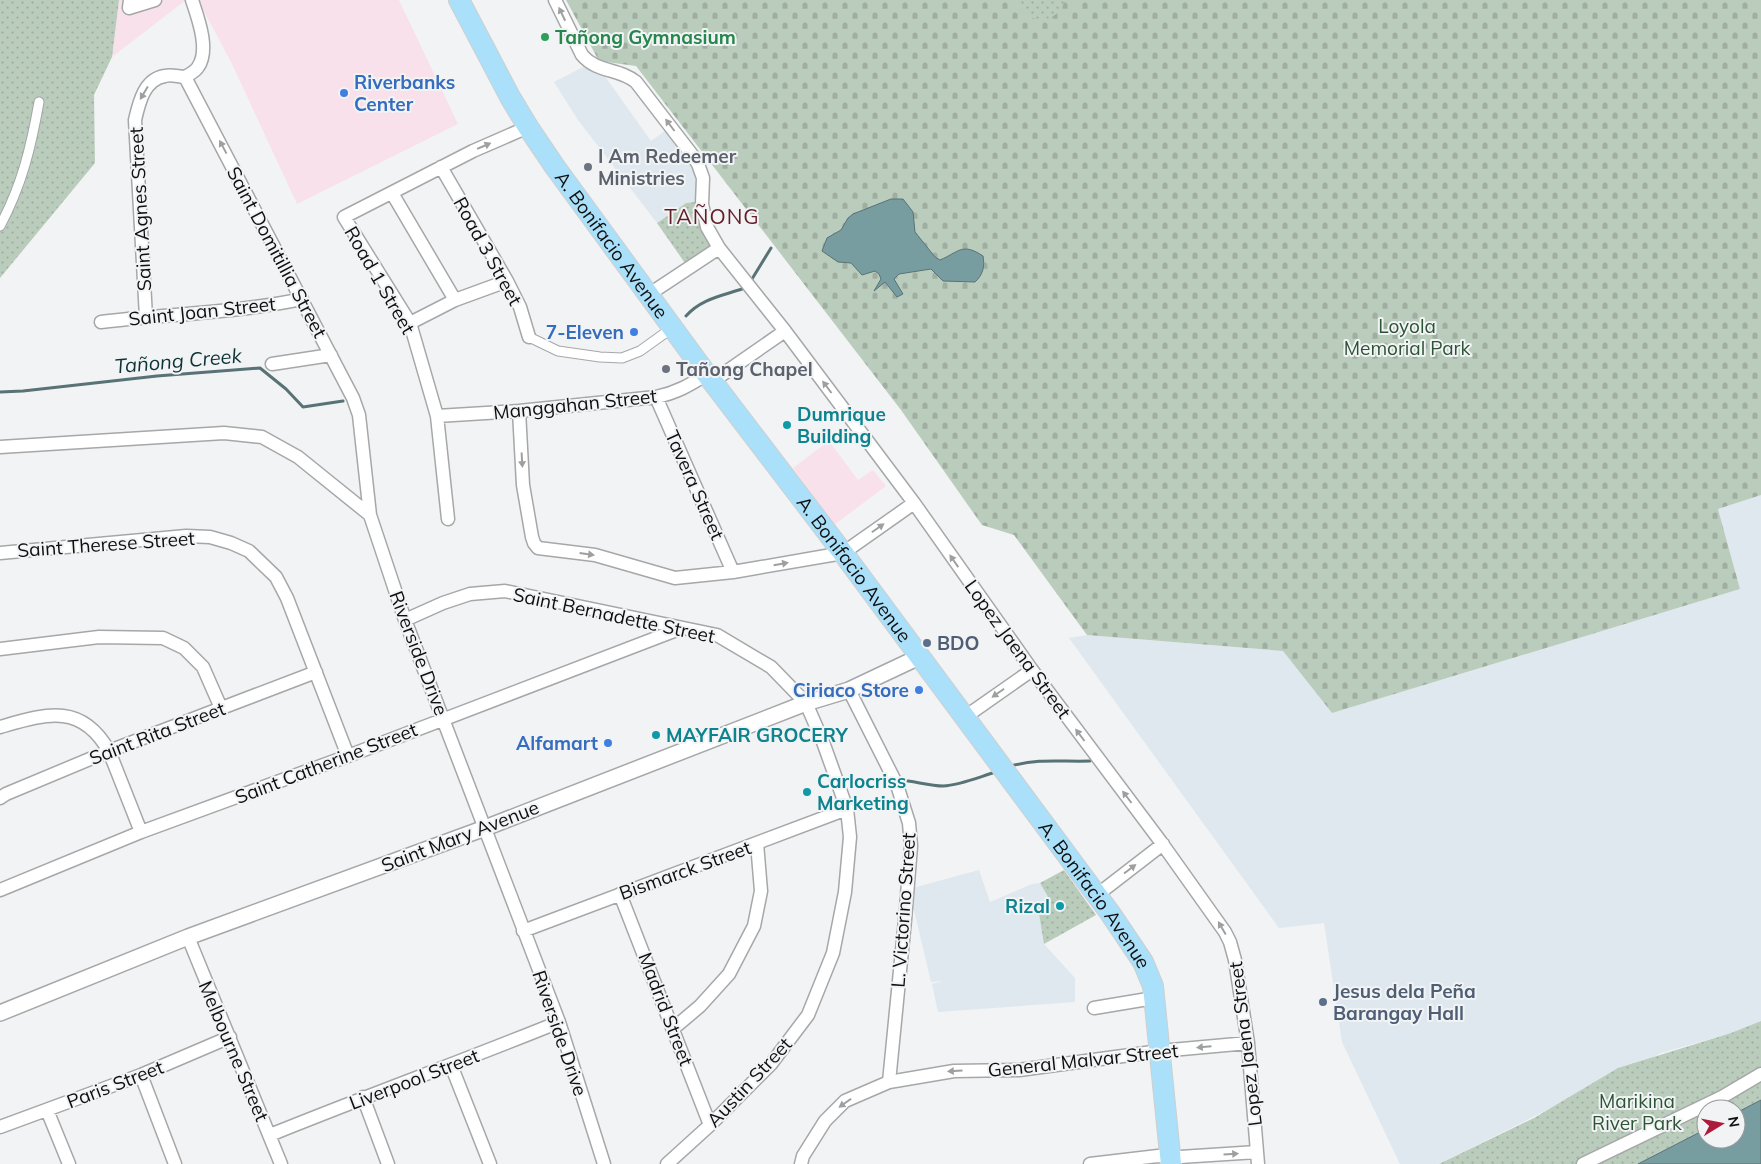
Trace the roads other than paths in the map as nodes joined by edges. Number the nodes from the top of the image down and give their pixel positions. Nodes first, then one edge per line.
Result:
1 (155, 0) edge
2 (192, 0) edge
3 (459, 0) edge
4 (555, 0) edge
5 (129, 4) edge
6 (186, 77) junction
7 (39, 102) dead end
8 (528, 127) junction
9 (441, 168) junction
10 (392, 193) junction
11 (0, 226) edge
12 (719, 248) junction
13 (507, 280) junction
14 (648, 295) junction
15 (302, 299) junction
16 (455, 300) junction
17 (146, 317) junction
18 (101, 322) dead end
19 (410, 323) junction
20 (672, 328) junction
21 (785, 331) junction
22 (529, 337) joint
23 (331, 355) junction
24 (272, 364) dead end
25 (710, 378) junction
26 (656, 397) junction
27 (520, 411) junction
28 (437, 416) junction
29 (0, 447) edge
30 (914, 503) junction
31 (370, 515) junction
32 (448, 519) dead end
33 (0, 553) edge
34 (843, 553) junction
35 (733, 572) junction
36 (405, 620) junction
37 (682, 628) junction
38 (0, 649) edge
39 (919, 657) junction
40 (1032, 670) junction
41 (316, 672) junction
42 (849, 690) junction
43 (806, 703) junction
44 (221, 708) junction
45 (964, 716) junction
46 (443, 718) junction
47 (0, 727) edge
48 (109, 752) junction
49 (348, 756) junction
50 (0, 798) edge
51 (847, 809) junction
52 (485, 828) junction
53 (141, 832) junction
54 (757, 843) junction
55 (1163, 844) junction
56 (0, 890) edge
57 (620, 894) junction
58 (1097, 895) junction
59 (523, 931) junction
60 (188, 937) junction
61 (1154, 998) junction
62 (1094, 1008) dead end
63 (0, 1013) edge
64 (559, 1022) junction
65 (674, 1028) junction
66 (230, 1037) junction
67 (1248, 1043) junction
68 (1160, 1051) junction
69 (451, 1065) junction
70 (1761, 1074) edge
71 (141, 1075) junction
72 (889, 1082) junction
73 (364, 1097) junction
74 (48, 1110) junction
75 (710, 1126) junction
76 (0, 1127) edge
77 (270, 1135) junction
78 (1257, 1158) edge
79 (1171, 1160) edge
80 (69, 1164) edge
81 (175, 1164) edge
82 (281, 1164) edge
83 (388, 1164) edge
84 (490, 1164) edge
85 (604, 1164) edge
86 (667, 1164) edge
87 (801, 1164) edge
88 (1090, 1164) edge
89 (1583, 1164) edge

1 - 5 street
2 - 6 street
3 - 8 main road, A. Bonifacio Avenue
12 -> 4 street, Lopez Jaena Street
15 -> 6 street, Saint Domitillia Street
6 -> 17 street, Saint Agnes Street
7 - 11 street
9 -> 8 street
8 - 14 main road, A. Bonifacio Avenue
9 - 10 street
9 - 13 street, Road 3 Street
10 - 16 street
10 - 19 street, Road 1 Street
12 - 14 street
12 - 21 street, Lopez Jaena Street
13 - 16 street
13 - 22 street, Road 3 Street
14 - 20 main road, A. Bonifacio Avenue
15 - 17 street, Saint Joan Street
15 - 23 street, Saint Domitillia Street
16 - 19 street
17 - 18 street, Saint Joan Street
19 - 28 street, Road 1 Street
20 - 22 street
20 - 25 main road, A. Bonifacio Avenue
21 - 25 street, Manggahan Street
30 -> 21 street, Lopez Jaena Street
23 - 24 street
23 - 31 street, Saint Domitillia Street
25 - 26 street, Manggahan Street
25 - 34 main road, A. Bonifacio Avenue
26 - 27 street, Manggahan Street
26 - 35 street, Tavera Street
27 - 28 street, Manggahan Street
27 -> 35 street
28 - 32 street, Road 1 Street
29 - 31 street
34 -> 30 street
40 -> 30 street, Lopez Jaena Street
31 - 36 street, Riverside Drive
33 - 41 street, Saint Therese Street
35 -> 34 street
34 - 39 main road, A. Bonifacio Avenue
36 - 37 street, Saint Bernadette Street
36 - 46 street, Riverside Drive
37 - 43 street, Saint Bernadette Street
37 - 46 street, Saint Catherine Street
38 - 44 street
39 - 42 street, Saint Mary Avenue
39 - 45 main road, A. Bonifacio Avenue
40 -> 45 street
55 -> 40 street, Lopez Jaena Street
41 - 44 street, Saint Rita Street
41 - 49 street, Saint Therese Street
42 - 43 street, Saint Mary Avenue
42 - 72 street, L. Victorino Street
43 - 51 street, Austin Street
43 - 52 street, Saint Mary Avenue
44 - 48 street, Saint Rita Street
45 - 58 main road, A. Bonifacio Avenue
46 - 49 street, Saint Catherine Street
46 - 52 street, Riverside Drive
47 - 48 street
48 - 50 street, Saint Rita Street
48 - 53 street
49 - 53 street, Saint Catherine Street
51 - 54 street, Bismarck Street
51 - 75 street, Austin Street
52 - 59 street, Riverside Drive
52 - 60 street, Saint Mary Avenue
53 - 56 street, Saint Catherine Street
54 - 57 street, Bismarck Street
54 - 65 street
58 -> 55 street
67 -> 55 street, Lopez Jaena Street
57 - 59 street, Bismarck Street
57 - 65 street, Madrid Street
58 - 61 main road, A. Bonifacio Avenue
59 - 64 street, Riverside Drive
60 - 63 street, Saint Mary Avenue
60 - 66 street, Melbourne Street
61 - 62 street
61 - 68 main road, A. Bonifacio Avenue
64 - 69 street, Liverpool Street
64 - 85 street, Riverside Drive
65 - 75 street, Madrid Street
66 - 71 street, Paris Street
66 - 77 street, Melbourne Street
67 -> 68 street, General Malvar Street
67 - 78 street, Lopez Jaena Street
68 -> 72 street, General Malvar Street
68 - 79 main road, A. Bonifacio Avenue
69 - 73 street, Liverpool Street
69 - 84 street
70 - 89 street
71 - 74 street, Paris Street
71 - 81 street
72 -> 87 street, General Malvar Street
73 - 77 street, Liverpool Street
73 - 83 street
74 - 76 street, Paris Street
74 - 80 street
75 - 86 street, Austin Street
77 - 82 street, Melbourne Street
79 -> 78 street
79 - 88 street

